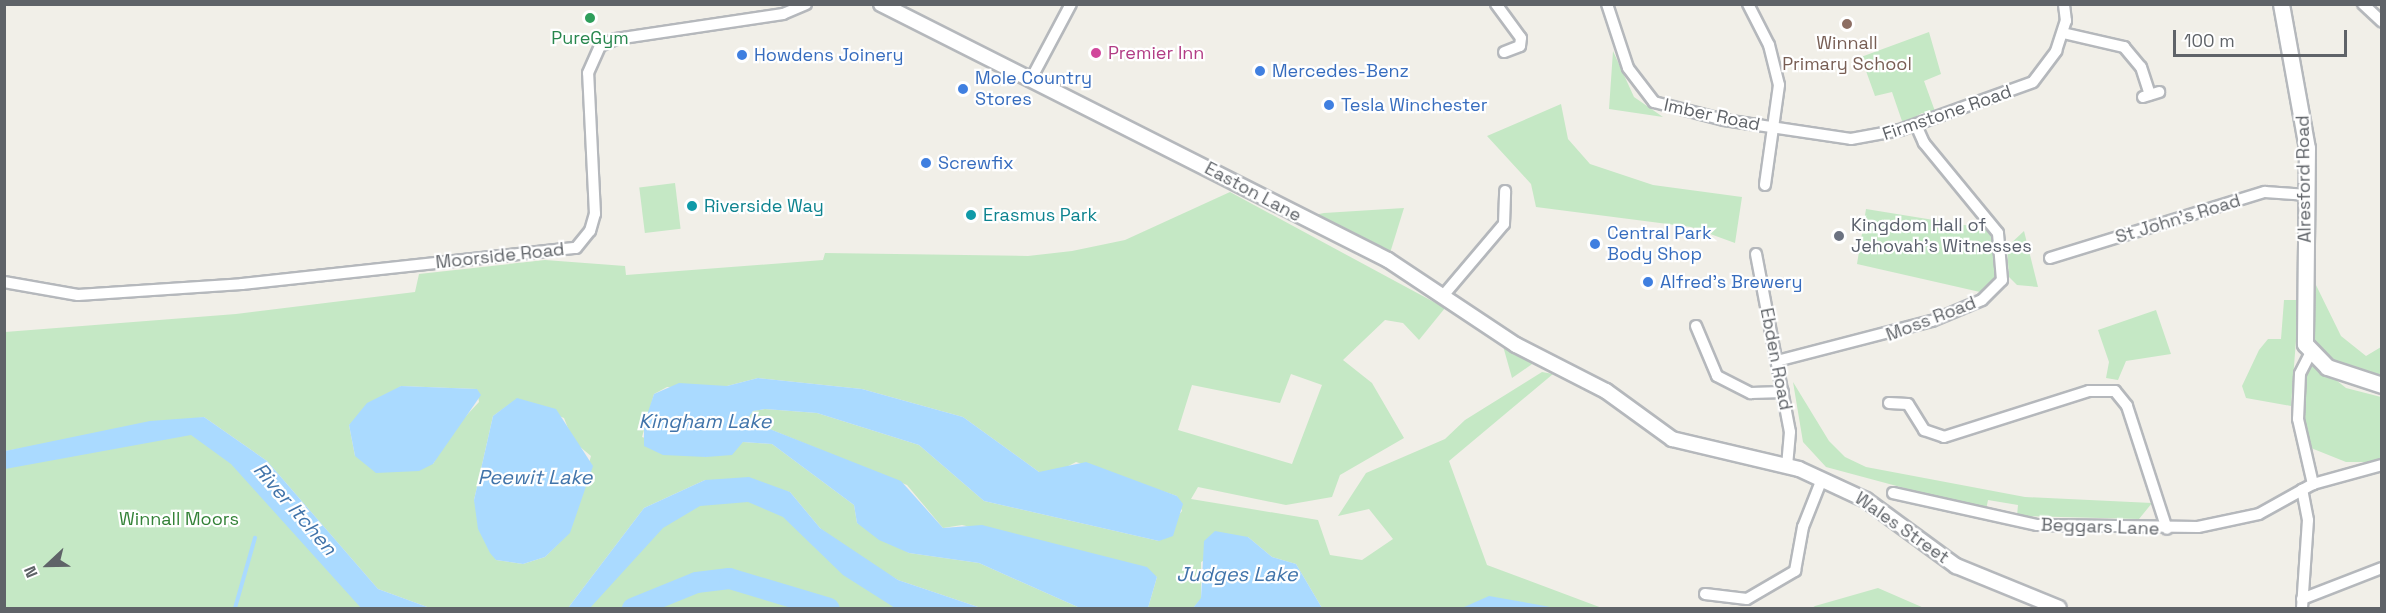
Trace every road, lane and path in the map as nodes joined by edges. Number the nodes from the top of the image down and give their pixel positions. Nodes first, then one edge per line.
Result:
1 (806, 4) edge
2 (881, 4) edge
3 (1071, 4) edge
4 (1496, 4) edge
5 (1607, 4) edge
6 (1748, 4) edge
7 (2064, 4) edge
8 (2281, 4) edge
9 (2363, 4) edge
10 (2382, 22) edge
11 (2063, 33) junction
12 (1504, 52) dead end
13 (1030, 81) junction
14 (2151, 95) dead end
15 (1916, 124) junction
16 (1773, 128) junction
17 (1765, 185) dead end
18 (1505, 191) dead end
19 (2308, 195) junction
20 (1504, 224) junction
21 (1515, 230) dead end
22 (1756, 254) dead end
23 (2050, 258) dead end
24 (4, 282) edge
25 (1442, 297) junction
26 (1696, 326) dead end
27 (2310, 354) junction
28 (1777, 361) junction
29 (2382, 385) edge
30 (1783, 392) junction
31 (1615, 397) joint
32 (1889, 403) dead end
33 (1787, 464) junction
34 (2382, 465) edge
35 (1822, 479) junction
36 (2313, 484) junction
37 (2302, 490) junction
38 (1893, 493) dead end
39 (2167, 529) junction
40 (2382, 568) edge
41 (1705, 594) dead end
42 (2302, 604) edge
43 (2059, 609) edge

1 - 24 street, Moorside Road
2 - 13 street, Easton Lane
3 - 13 street
4 - 12 street
5 - 16 street, Imber Road
6 - 16 street
7 - 11 street, Firmstone Road
8 - 19 main road, Alresford Road
9 - 10 street
11 - 14 street
11 - 15 street, Firmstone Road
13 - 25 street, Easton Lane
15 - 16 street, Firmstone Road
15 - 28 street, Moss Road
16 - 17 street
18 - 20 street
19 - 23 street, St John's Road
19 - 27 main road, Alresford Road
20 - 21 street
20 - 25 street
22 - 28 street, Ebden Road
25 - 31 street, Easton Lane
26 - 30 street
27 - 29 main road
27 - 36 street
28 - 30 street, Ebden Road
30 - 33 street, Ebden Road
31 - 33 street, Wales Street
32 - 39 street
33 - 35 street, Wales Street
34 - 36 street, Beggars Lane
35 - 41 street
35 - 43 street, Wales Street
36 - 37 street, Beggars Lane
37 - 39 street, Beggars Lane
37 - 42 street
38 - 39 street, Beggars Lane
40 - 42 street

